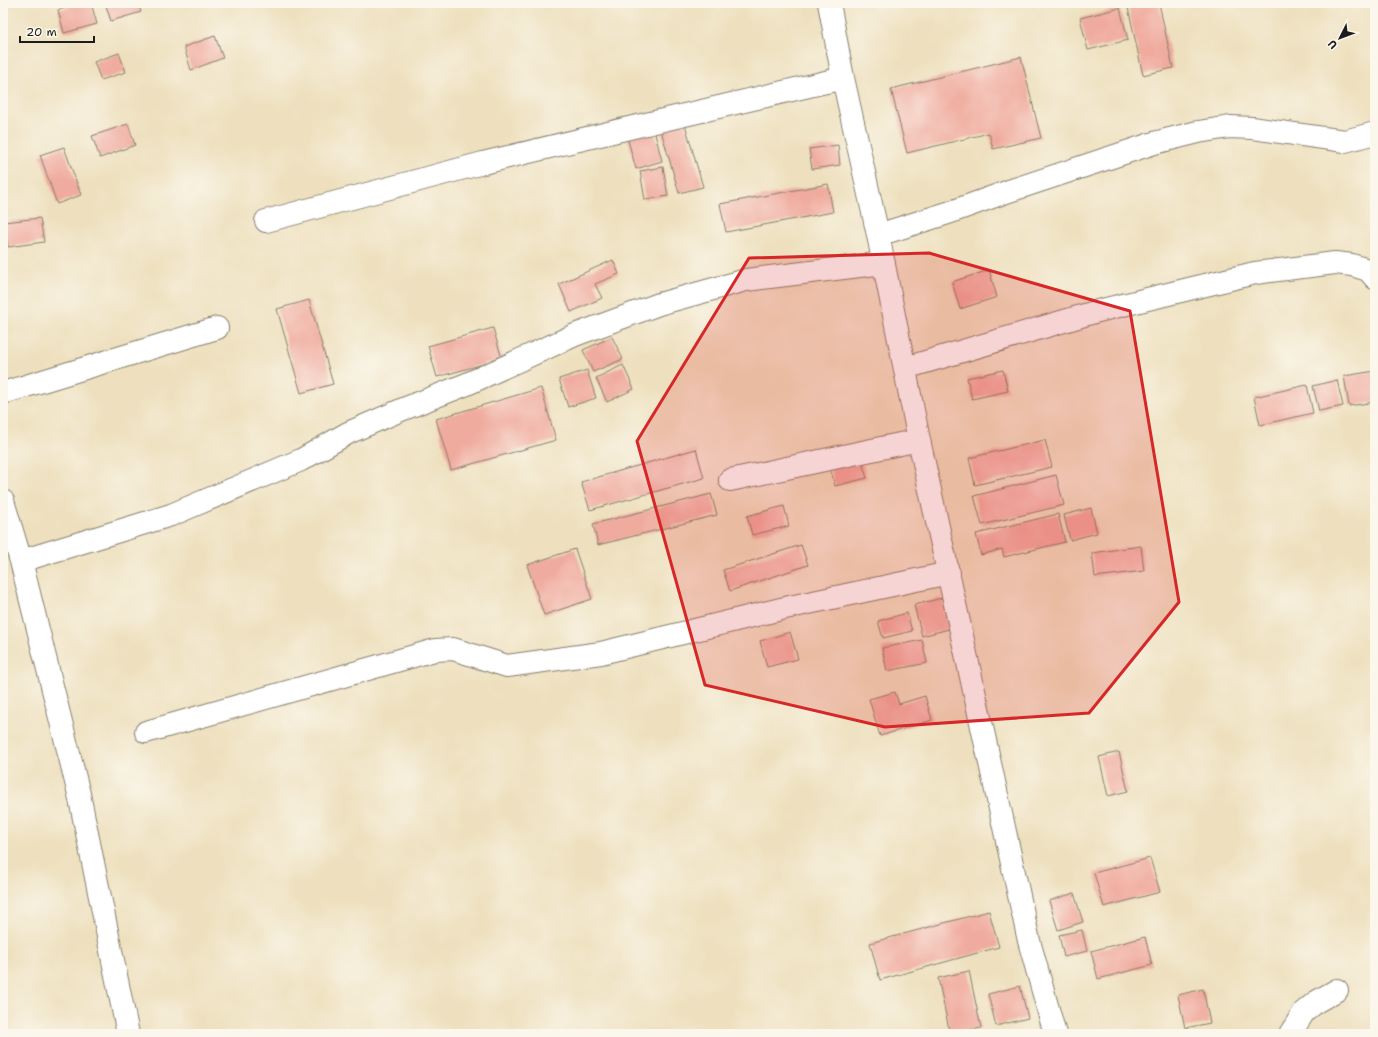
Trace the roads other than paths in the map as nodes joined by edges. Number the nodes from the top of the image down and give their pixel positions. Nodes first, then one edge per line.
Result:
1 (829, 3) edge
2 (843, 78) junction
3 (1375, 133) edge
4 (266, 221) dead end
5 (878, 235) junction
6 (884, 263) junction
7 (1375, 278) edge
8 (217, 328) dead end
9 (905, 368) junction
10 (3, 393) edge
11 (919, 440) junction
12 (730, 480) dead end
13 (3, 501) edge
14 (21, 561) junction
15 (949, 573) junction
16 (146, 732) dead end
17 (1337, 990) dead end
18 (128, 1034) edge
19 (1055, 1034) edge
20 (1290, 1034) edge

1 - 2 street
2 - 4 street
2 - 5 street
3 - 5 street
5 - 6 street
6 - 9 street
6 - 14 street
7 - 9 street
8 - 10 street
9 - 11 street
11 - 12 street
11 - 15 street
13 - 14 street
14 - 18 street
15 - 16 street
15 - 19 street
17 - 20 street

